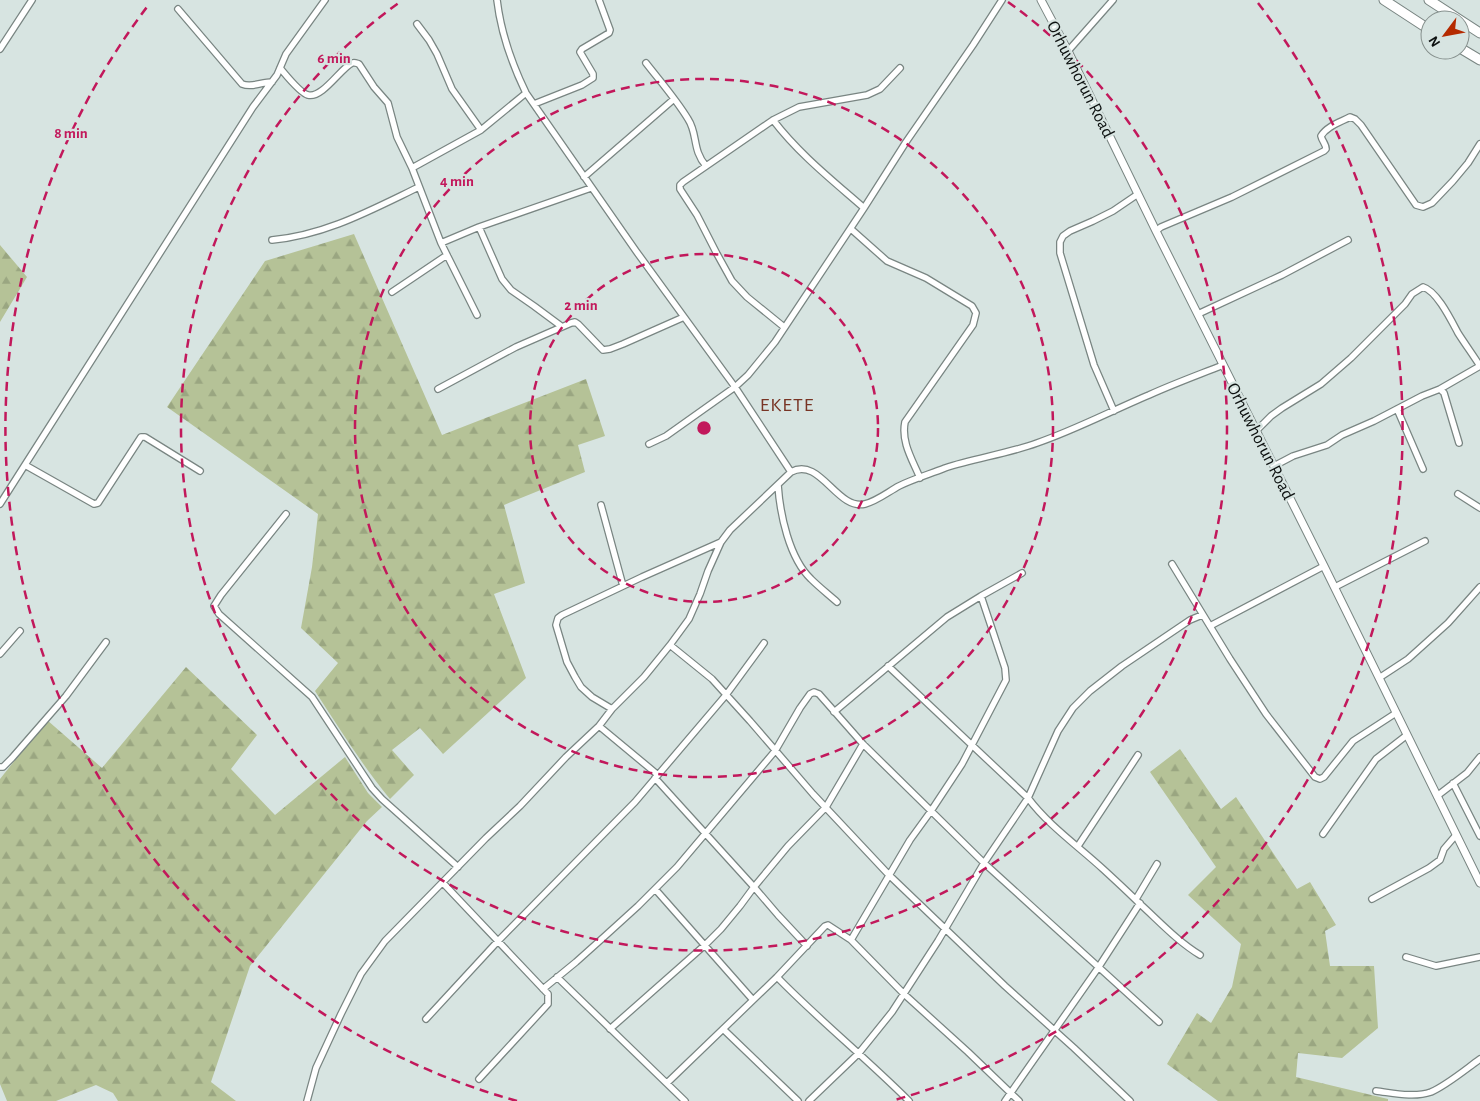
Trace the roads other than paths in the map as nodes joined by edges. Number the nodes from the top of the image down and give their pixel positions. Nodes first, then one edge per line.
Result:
1 (32, 0) edge
2 (325, 0) edge
3 (497, 0) edge
4 (599, 0) edge
5 (1002, 0) edge
6 (1041, 0) edge
7 (1113, 0) edge
8 (1384, 0) edge
9 (1432, 1) edge
10 (178, 9) dead end
11 (1420, 23) edge
12 (417, 24) dead end
13 (1480, 33) edge
14 (0, 49) edge
15 (1068, 51) junction
16 (646, 62) dead end
17 (280, 68) junction
18 (900, 68) dead end
19 (272, 82) junction
20 (526, 93) junction
21 (674, 99) junction
22 (534, 104) junction
23 (773, 120) junction
24 (481, 130) junction
25 (1480, 144) edge
26 (706, 166) junction
27 (412, 168) junction
28 (584, 178) junction
29 (419, 187) junction
30 (591, 188) junction
31 (1138, 194) junction
32 (864, 208) junction
33 (478, 227) junction
34 (850, 228) junction
35 (1156, 231) junction
36 (272, 240) dead end
37 (1348, 240) dead end
38 (441, 243) junction
39 (447, 255) junction
40 (392, 292) dead end
41 (1198, 314) junction
42 (477, 315) dead end
43 (684, 317) junction
44 (561, 326) junction
45 (784, 327) junction
46 (1223, 365) junction
47 (1480, 366) edge
48 (735, 387) junction
49 (438, 389) dead end
50 (1440, 389) junction
51 (1397, 409) junction
52 (1114, 411) junction
53 (1257, 430) junction
54 (1460, 443) dead end
55 (649, 444) dead end
56 (25, 465) junction
57 (1274, 466) junction
58 (1423, 469) dead end
59 (200, 471) dead end
60 (791, 472) junction
61 (920, 478) junction
62 (778, 485) junction
63 (1458, 494) dead end
64 (0, 504) edge
65 (601, 504) dead end
66 (1480, 508) edge
67 (286, 514) dead end
68 (1425, 541) dead end
69 (721, 542) junction
70 (1172, 564) dead end
71 (1324, 566) junction
72 (1022, 572) dead end
73 (622, 586) junction
74 (1335, 587) junction
75 (1480, 587) edge
76 (980, 596) junction
77 (837, 602) dead end
78 (1202, 615) junction
79 (1210, 626) junction
80 (20, 631) dead end
81 (106, 642) dead end
82 (764, 643) dead end
83 (670, 644) junction
84 (0, 654) edge
85 (888, 666) junction
86 (1379, 678) junction
87 (726, 695) junction
88 (612, 709) junction
89 (834, 712) junction
90 (1396, 713) junction
91 (599, 726) junction
92 (1407, 735) junction
93 (863, 744) junction
94 (972, 744) junction
95 (775, 751) junction
96 (1138, 755) dead end
97 (1480, 757) edge
98 (0, 767) edge
99 (656, 777) junction
100 (1453, 783) junction
101 (1437, 796) junction
102 (1028, 798) junction
103 (826, 807) junction
104 (931, 811) junction
105 (704, 833) junction
106 (1322, 834) dead end
107 (1456, 835) junction
108 (1480, 836) edge
109 (1078, 846) junction
110 (984, 863) junction
111 (1157, 864) dead end
112 (458, 867) junction
113 (889, 875) junction
114 (443, 882) junction
115 (1480, 883) edge
116 (754, 887) junction
117 (655, 889) junction
118 (1372, 899) dead end
119 (1138, 901) junction
120 (945, 928) junction
121 (851, 940) junction
122 (498, 941) junction
123 (705, 945) junction
124 (807, 946) junction
125 (1200, 955) dead end
126 (1406, 957) dead end
127 (1480, 957) edge
128 (1098, 968) junction
129 (557, 977) junction
130 (777, 977) junction
131 (543, 989) junction
132 (904, 994) junction
133 (753, 1000) junction
134 (426, 1019) dead end
135 (1159, 1022) dead end
136 (610, 1029) junction
137 (723, 1029) junction
138 (1055, 1031) junction
139 (859, 1053) junction
140 (1480, 1059) edge
141 (479, 1079) dead end
142 (667, 1084) junction
143 (1376, 1091) dead end
144 (1010, 1093) junction
145 (307, 1101) edge
146 (685, 1101) edge
147 (798, 1101) edge
148 (809, 1101) edge
149 (909, 1101) edge
150 (1005, 1101) edge
151 (1019, 1101) edge
152 (1130, 1101) edge

1 - 14 street
2 - 17 street
3 - 20 street
4 - 22 street
5 - 32 street
6 - 15 street, Orhuwhorun Road
7 - 15 street
8 - 11 main road
9 - 13 main road
10 - 19 street
12 - 24 street
15 - 31 street, Orhuwhorun Road
16 - 21 street
17 - 19 street
17 - 27 street
18 - 23 street
19 - 56 street
20 - 22 street
20 - 24 street
21 - 26 street
21 - 28 street
22 - 28 street
23 - 26 street
23 - 32 street
24 - 27 street
25 - 35 street
26 - 45 street
27 - 29 street
28 - 30 street
29 - 36 street
29 - 38 street
30 - 33 street
30 - 43 street
31 - 35 street, Orhuwhorun Road
31 - 52 street
32 - 34 street
33 - 38 street
33 - 44 street
34 - 45 street
34 - 61 street
35 - 41 street, Orhuwhorun Road
37 - 41 street
38 - 39 street
39 - 40 street
39 - 42 street
41 - 46 street, Orhuwhorun Road
43 - 44 street
43 - 48 street
44 - 49 street
45 - 48 street
46 - 52 street
46 - 53 street, Orhuwhorun Road
47 - 50 street
47 - 53 street
48 - 55 street
48 - 60 street
50 - 51 street
50 - 54 street
51 - 57 street
51 - 58 street
52 - 61 street
53 - 57 street, Orhuwhorun Road
56 - 59 street
56 - 64 street
57 - 71 street, Orhuwhorun Road
60 - 61 street
60 - 62 street
62 - 69 street
62 - 77 street
63 - 66 street
65 - 73 street
67 - 112 street
68 - 74 street
69 - 73 street
69 - 83 street
70 - 78 street
71 - 74 street, Orhuwhorun Road
71 - 79 street
72 - 76 street
73 - 88 street
74 - 86 street, Orhuwhorun Road
75 - 86 street
76 - 85 street
76 - 94 street
78 - 79 street
78 - 102 street
79 - 90 street
80 - 84 street
81 - 98 street
82 - 87 street
83 - 87 street
83 - 88 street
85 - 89 street
85 - 94 street
86 - 90 street, Orhuwhorun Road
87 - 95 street
87 - 99 street
88 - 91 street
89 - 93 street
89 - 95 street
90 - 92 street, Orhuwhorun Road
91 - 99 street
91 - 112 street
92 - 101 street, Orhuwhorun Road
92 - 106 street
93 - 103 street
93 - 104 street
94 - 102 street
94 - 104 street
95 - 103 street
95 - 105 street
96 - 109 street
97 - 100 street
99 - 105 street
99 - 122 street
100 - 101 street
100 - 108 street
101 - 107 street, Orhuwhorun Road
102 - 109 street
102 - 110 street
103 - 113 street
103 - 116 street
104 - 110 street
104 - 113 street
105 - 116 street
105 - 117 street
107 - 115 street, Orhuwhorun Road
107 - 118 street
109 - 119 street
110 - 120 street
110 - 128 street
111 - 119 street
112 - 114 street
113 - 120 street
113 - 121 street
114 - 122 street
114 - 145 street
116 - 123 street
116 - 124 street
117 - 123 street
117 - 129 street
119 - 125 street
119 - 128 street
120 - 132 street
120 - 138 street
121 - 124 street
121 - 132 street
122 - 131 street
122 - 134 street
123 - 133 street
123 - 136 street
124 - 130 street
126 - 127 street
128 - 135 street
128 - 138 street
129 - 131 street
129 - 136 street
130 - 133 street
130 - 139 street
131 - 141 street
132 - 139 street
132 - 144 street
133 - 137 street
136 - 142 street
137 - 142 street
137 - 147 street
138 - 144 street
138 - 152 street
139 - 148 street
139 - 149 street
140 - 143 street
142 - 146 street
144 - 150 street
144 - 151 street

